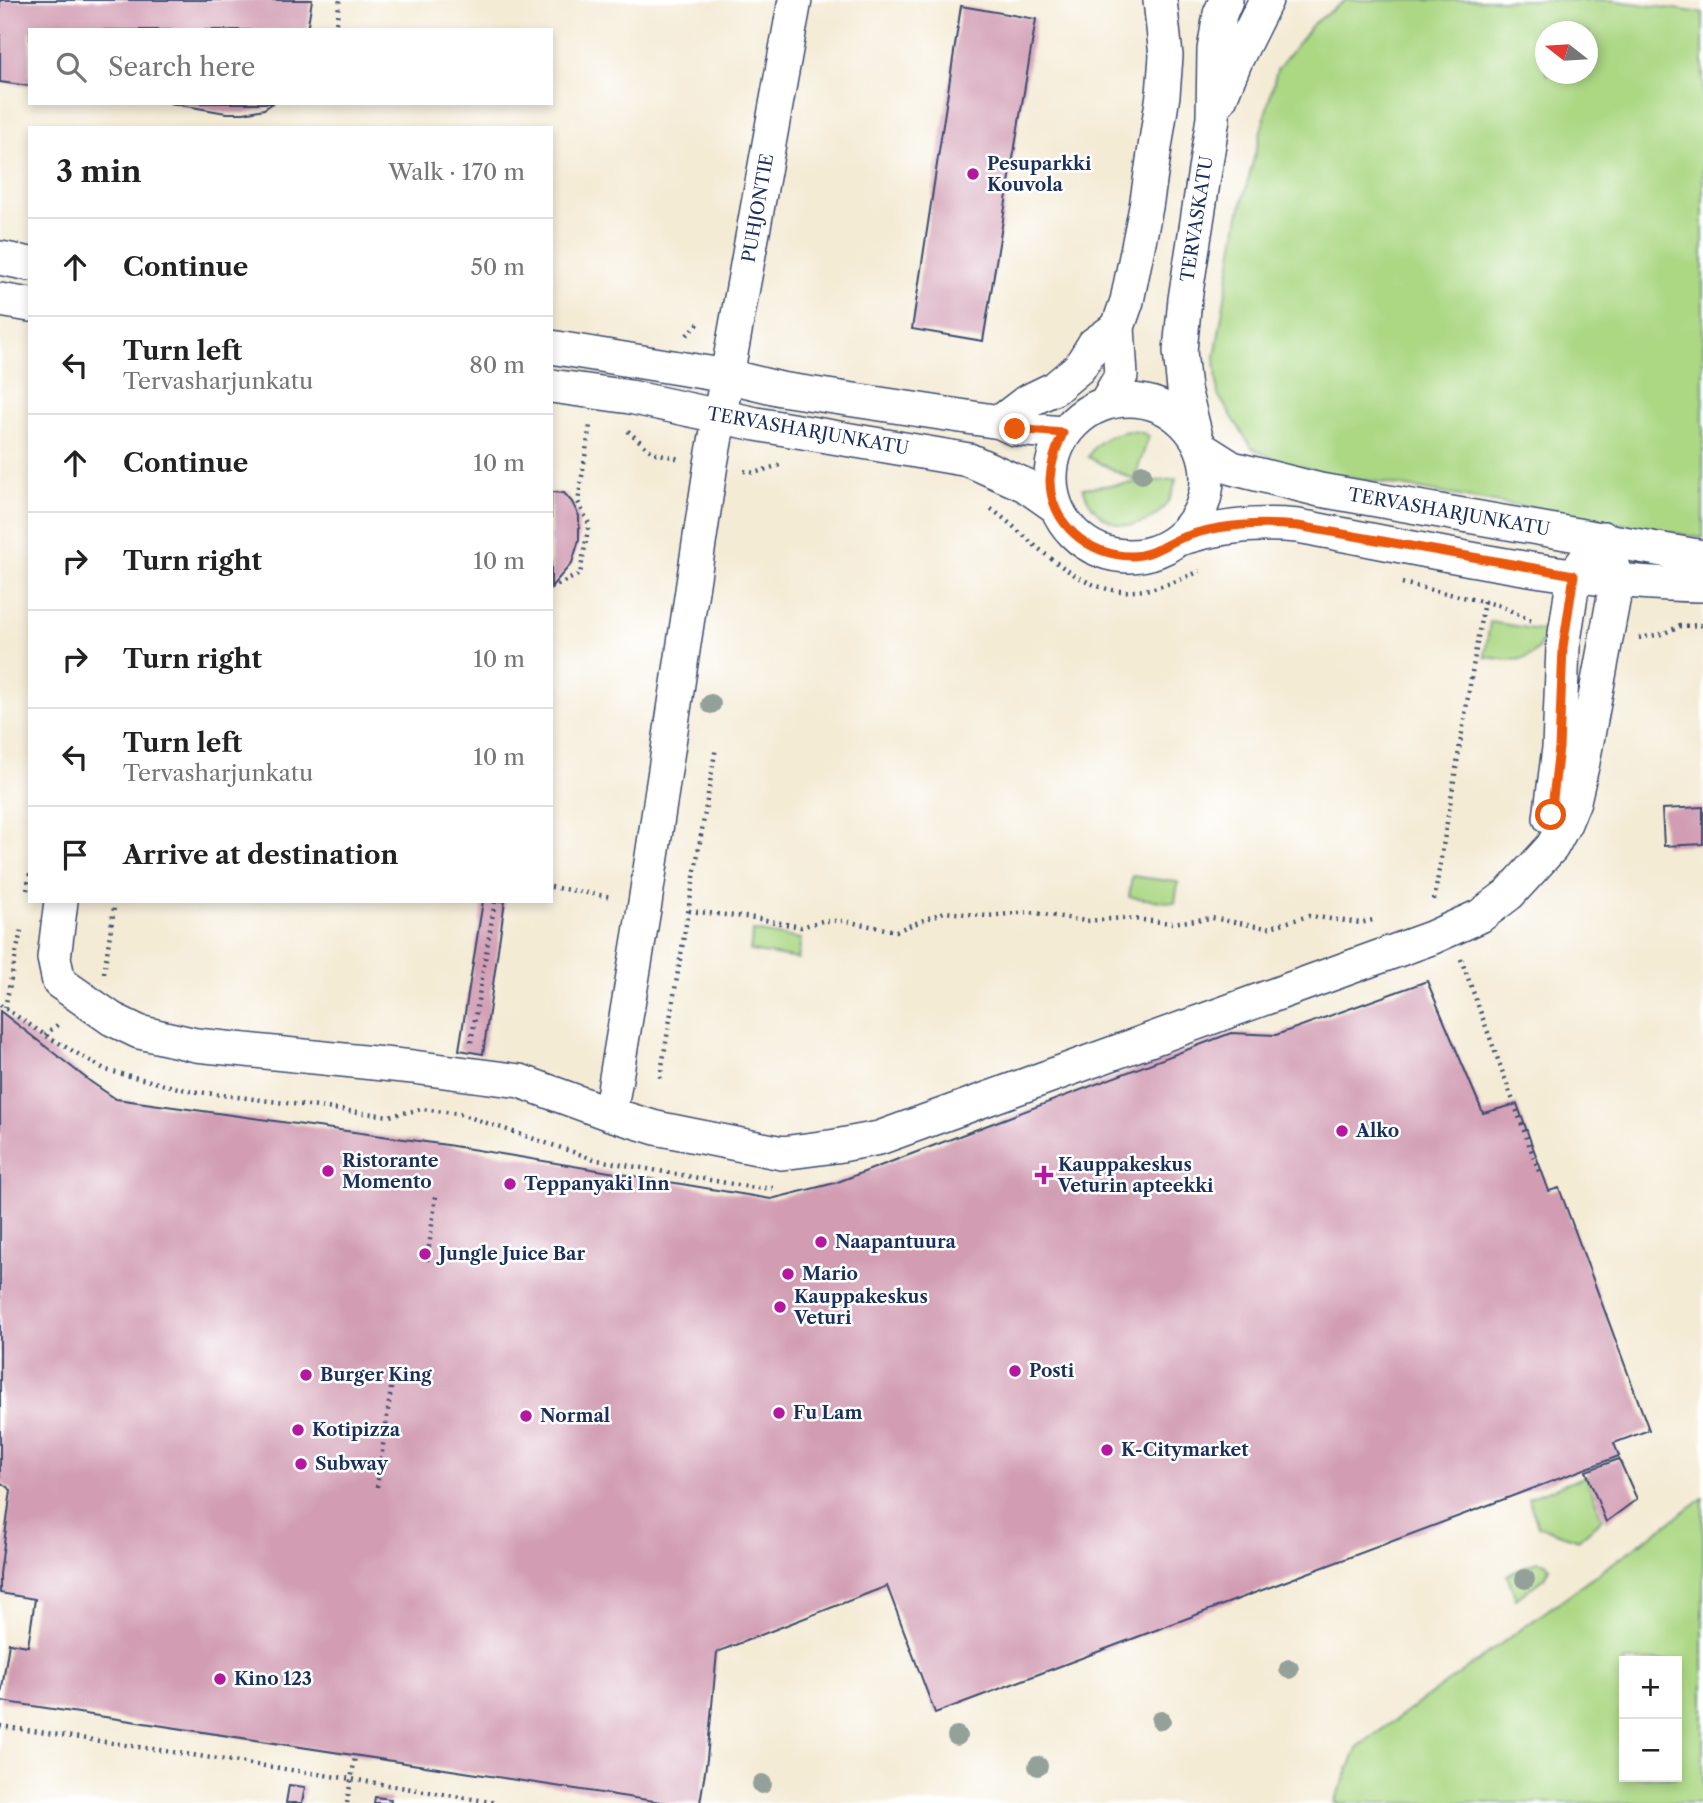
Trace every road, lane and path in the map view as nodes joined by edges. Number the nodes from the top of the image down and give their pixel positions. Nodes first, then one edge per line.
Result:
1 (340, 0) edge
2 (795, 0) edge
3 (1160, 0) edge
4 (1226, 0) edge
5 (1266, 0) edge
6 (335, 28) edge
7 (1213, 118) junction
8 (0, 258) edge
9 (28, 264) edge
10 (0, 300) edge
11 (28, 305) edge
12 (1118, 327) junction
13 (553, 347) edge
14 (727, 376) junction
15 (553, 386) edge
16 (1106, 402) junction
17 (720, 416) junction
18 (577, 422) dead end
19 (1000, 422) junction
20 (590, 424) junction
21 (602, 426) dead end
22 (626, 430) dead end
23 (1063, 433) junction
24 (1199, 443) junction
25 (668, 457) dead end
26 (790, 462) dead end
27 (754, 473) dead end
28 (1055, 506) junction
29 (989, 508) dead end
30 (1603, 538) junction
31 (1179, 539) junction
32 (1703, 557) edge
33 (1206, 568) dead end
34 (1574, 575) junction
35 (1390, 579) dead end
36 (1617, 580) junction
37 (1703, 585) edge
38 (553, 587) edge
39 (1484, 601) junction
40 (1540, 624) dead end
41 (1703, 625) edge
42 (1632, 639) dead end
43 (716, 747) dead end
44 (1528, 871) junction
45 (28, 884) edge
46 (553, 887) edge
47 (616, 898) dead end
48 (25, 900) dead end
49 (1434, 901) dead end
50 (61, 903) edge
51 (495, 903) edge
52 (689, 911) junction
53 (1379, 919) dead end
54 (21, 928) dead end
55 (1449, 959) dead end
56 (2, 1006) edge
57 (469, 1055) dead end
58 (660, 1078) dead end
59 (610, 1114) junction
60 (1540, 1174) dead end
61 (776, 1188) dead end
62 (436, 1196) dead end
63 (427, 1261) dead end
64 (393, 1375) dead end
65 (377, 1487) dead end
66 (0, 1726) edge
67 (355, 1756) dead end
68 (351, 1779) junction
69 (347, 1803) edge
70 (497, 1803) edge

1 - 6 path
2 - 14 street, PUHJONTIE
3 - 12 street
4 - 7 street, TERVASKATU
5 - 7 street
7 - 24 street, TERVASKATU
8 - 9 street
10 - 11 street
12 - 16 street
12 - 19 street
13 - 14 street, TERVASHARJUNKATU
14 - 17 street, PUHJONTIE
14 - 19 street, TERVASHARJUNKATU
15 - 17 street, TERVASHARJUNKATU
16 - 23 street
16 - 24 street
17 - 28 street, TERVASHARJUNKATU
17 - 59 street, PUHJONTIE
18 - 20 path
19 - 23 street, TERVASHARJUNKATU
20 - 21 path
20 - 38 path
22 - 25 path
23 - 28 street
24 - 30 street, TERVASHARJUNKATU
24 - 31 street
26 - 27 path
28 - 31 street
29 - 33 path
30 - 32 street, TERVASHARJUNKATU
30 - 34 street
30 - 36 street
31 - 34 street
34 - 36 street
34 - 44 street
35 - 39 path
36 - 37 street
36 - 44 street
39 - 40 path
39 - 49 path
41 - 42 path
43 - 52 path
44 - 59 street
45 - 48 path
46 - 47 path
50 - 59 street
51 - 57 path
52 - 53 path
52 - 58 path
54 - 56 path
55 - 60 path
56 - 61 path
62 - 63 path
64 - 65 path
66 - 68 path
67 - 68 path
68 - 69 path
68 - 70 path

